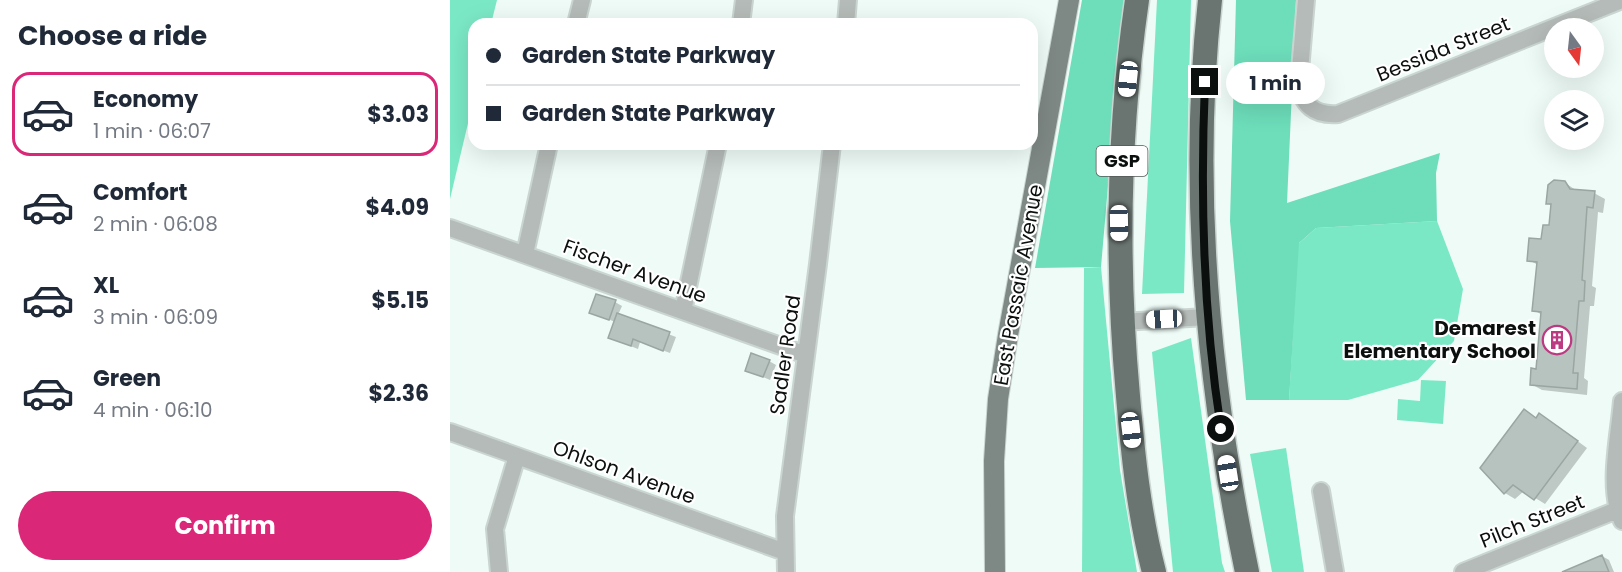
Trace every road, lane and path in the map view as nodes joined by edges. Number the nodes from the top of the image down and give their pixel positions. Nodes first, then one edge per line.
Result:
1 (582, 0) edge
2 (744, 0) edge
3 (848, 0) edge
4 (1069, 0) edge
5 (1137, 0) edge
6 (1210, 0) edge
7 (1306, 0) edge
8 (1622, 0) edge
9 (578, 18) edge
10 (742, 18) edge
11 (846, 18) edge
12 (548, 150) edge
13 (717, 150) edge
14 (831, 150) edge
15 (450, 228) edge
16 (525, 254) junction
17 (683, 311) junction
18 (1208, 317) junction
19 (1121, 322) junction
20 (806, 355) junction
21 (1622, 402) edge
22 (450, 432) edge
23 (517, 456) junction
24 (1321, 491) dead end
25 (1619, 515) edge
26 (785, 552) junction
27 (499, 572) edge
28 (786, 572) edge
29 (995, 572) edge
30 (1154, 572) edge
31 (1247, 572) edge
32 (1335, 572) edge
33 (1463, 572) edge

1 - 9 street
2 - 10 street
3 - 11 street
4 - 29 main road, East Passaic Avenue
5 - 19 highway, GSP
6 - 18 highway
7 - 8 street, Bessida Street
12 - 16 street
13 - 17 street
14 - 20 street, Sadler Road
15 - 16 street, Fischer Avenue
16 - 17 street, Fischer Avenue
17 - 20 street, Fischer Avenue
18 - 19 street
18 - 31 highway
19 - 30 highway, GSP
20 - 26 street, Sadler Road
21 - 25 street
22 - 23 street, Ohlson Avenue
23 - 26 street, Ohlson Avenue
23 - 27 street
24 - 32 street
25 - 33 street, Pilch Street
26 - 28 street, Sadler Road

